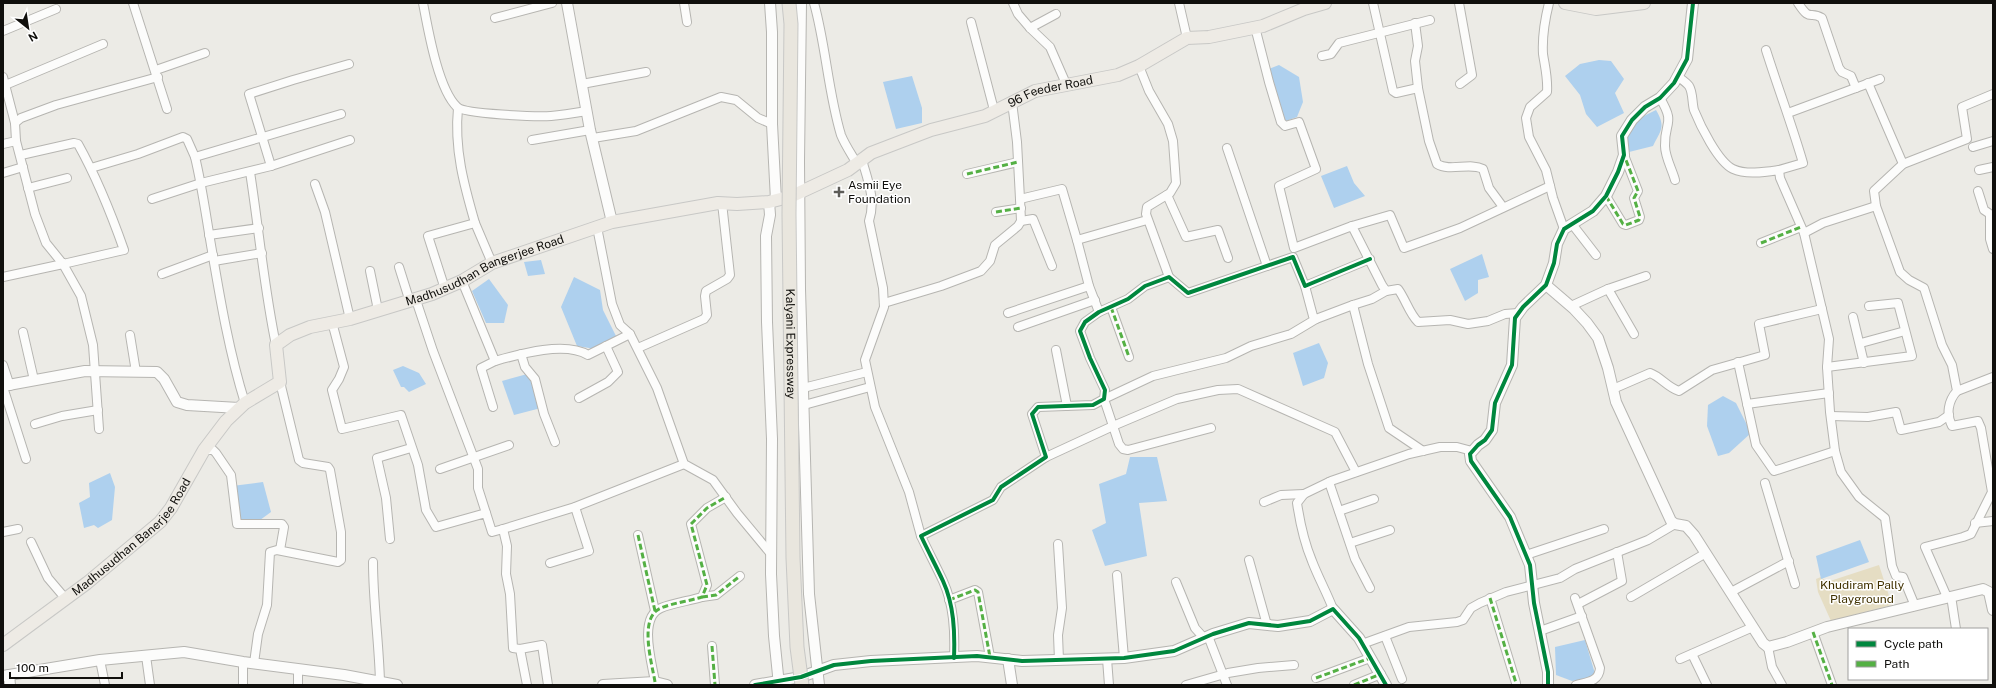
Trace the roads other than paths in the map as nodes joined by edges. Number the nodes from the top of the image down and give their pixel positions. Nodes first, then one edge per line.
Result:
1 (133, 3) edge
2 (423, 3) edge
3 (552, 3) edge
4 (567, 3) edge
5 (684, 3) edge
6 (770, 3) edge
7 (789, 3) edge
8 (801, 3) edge
9 (814, 3) edge
10 (1013, 3) edge
11 (1179, 3) edge
12 (1373, 3) edge
13 (1459, 3) edge
14 (1549, 3) edge
15 (1564, 3) edge
16 (1644, 3) edge
17 (1693, 3) edge
18 (1798, 3) edge
19 (1319, 4) edge
20 (1621, 5) edge
21 (56, 9) dead end
22 (1056, 14) dead end
23 (495, 18) dead end
24 (1430, 20) dead end
25 (687, 22) dead end
26 (970, 22) dead end
27 (1415, 23) junction
28 (1255, 27) junction
29 (1030, 28) junction
30 (3, 31) edge
31 (1379, 33) junction
32 (1186, 38) junction
33 (103, 44) dead end
34 (1766, 50) dead end
35 (205, 53) dead end
36 (1322, 56) dead end
37 (349, 64) dead end
38 (1139, 66) junction
39 (646, 72) dead end
40 (157, 73) junction
41 (1677, 76) junction
42 (1880, 79) dead end
43 (4, 83) edge
44 (1868, 83) junction
45 (582, 84) junction
46 (1460, 84) dead end
47 (1067, 86) junction
48 (1418, 88) junction
49 (1856, 88) junction
50 (1993, 94) edge
51 (1660, 98) junction
52 (1012, 102) junction
53 (458, 108) junction
54 (167, 109) dead end
55 (994, 110) junction
56 (587, 111) junction
57 (1788, 113) junction
58 (341, 114) dead end
59 (15, 123) junction
60 (772, 124) junction
61 (592, 134) junction
62 (264, 137) junction
63 (350, 140) dead end
64 (532, 140) dead end
65 (16, 141) junction
66 (1993, 141) edge
67 (3, 144) edge
68 (1973, 147) dead end
69 (1227, 148) dead end
70 (20, 155) junction
71 (1624, 155) junction
72 (195, 157) junction
73 (860, 162) junction
74 (1018, 162) junction
75 (1903, 164) junction
76 (271, 166) junction
77 (23, 167) junction
78 (1993, 167) edge
79 (91, 168) junction
80 (1779, 170) junction
81 (1979, 170) dead end
82 (250, 172) junction
83 (3, 173) edge
84 (967, 174) dead end
85 (67, 178) dead end
86 (1675, 180) dead end
87 (201, 183) junction
88 (315, 184) dead end
89 (1550, 186) junction
90 (28, 188) junction
91 (1978, 191) dead end
92 (799, 192) junction
93 (1167, 195) junction
94 (1606, 196) junction
95 (152, 198) dead end
96 (1020, 199) junction
97 (776, 200) junction
98 (722, 203) junction
99 (1876, 206) junction
100 (1503, 207) junction
101 (1021, 208) junction
102 (996, 212) dead end
103 (1991, 215) edge
104 (1147, 220) junction
105 (1021, 221) junction
106 (612, 222) junction
107 (475, 224) junction
108 (1352, 226) junction
109 (597, 227) junction
110 (1568, 227) junction
111 (259, 228) junction
112 (1803, 230) junction
113 (209, 235) junction
114 (1077, 240) junction
115 (1761, 243) dead end
116 (1993, 249) edge
117 (262, 253) junction
118 (1596, 255) dead end
119 (213, 258) junction
120 (1228, 258) dead end
121 (1370, 259) junction
122 (492, 263) junction
123 (63, 264) junction
124 (399, 266) dead end
125 (1052, 266) dead end
126 (1267, 266) junction
127 (370, 271) dead end
128 (162, 274) dead end
129 (1646, 276) dead end
130 (1169, 277) junction
131 (3, 278) edge
132 (462, 281) junction
133 (1546, 285) junction
134 (1089, 286) junction
135 (1305, 286) junction
136 (445, 289) junction
137 (1608, 289) junction
138 (1386, 290) junction
139 (1095, 300) junction
140 (413, 301) junction
141 (884, 303) junction
142 (1353, 305) junction
143 (1571, 306) junction
144 (1869, 306) dead end
145 (1111, 307) junction
146 (1822, 309) junction
147 (378, 310) junction
148 (1099, 312) junction
149 (1008, 313) dead end
150 (1518, 313) junction
151 (1853, 317) dead end
152 (350, 319) junction
153 (1316, 319) junction
154 (332, 322) junction
155 (1018, 327) dead end
156 (1906, 331) junction
157 (23, 332) dead end
158 (630, 334) junction
159 (1634, 334) dead end
160 (130, 335) dead end
161 (1860, 343) junction
162 (276, 345) junction
163 (606, 346) junction
164 (638, 348) junction
165 (1056, 350) dead end
166 (521, 354) junction
167 (1129, 357) dead end
168 (495, 361) junction
169 (1738, 362) junction
170 (1864, 363) junction
171 (3, 365) edge
172 (1827, 367) junction
173 (96, 371) junction
174 (136, 372) junction
175 (867, 372) junction
176 (1993, 377) edge
177 (34, 380) junction
178 (280, 382) junction
179 (5, 386) edge
180 (870, 387) junction
181 (803, 388) junction
182 (1613, 389) junction
183 (1957, 391) junction
184 (1829, 392) junction
185 (579, 398) dead end
186 (1104, 399) junction
187 (1747, 404) junction
188 (804, 405) junction
189 (242, 406) junction
190 (1067, 406) junction
191 (493, 407) dead end
192 (98, 410) junction
193 (1949, 415) junction
194 (1831, 416) junction
195 (35, 424) dead end
196 (1113, 426) junction
197 (1211, 428) dead end
198 (99, 429) dead end
199 (555, 442) dead end
200 (509, 445) dead end
201 (411, 448) junction
202 (204, 450) junction
203 (1423, 451) junction
204 (1835, 451) junction
205 (1472, 452) junction
206 (474, 457) junction
207 (26, 458) dead end
208 (1046, 458) junction
209 (684, 464) junction
210 (440, 469) dead end
211 (1356, 472) junction
212 (1329, 482) junction
213 (1764, 483) dead end
214 (1304, 494) junction
215 (726, 497) junction
216 (1374, 499) dead end
217 (1264, 502) dead end
218 (575, 507) junction
219 (1339, 511) junction
220 (486, 513) junction
221 (1993, 521) edge
222 (1975, 523) junction
223 (1675, 524) junction
224 (18, 529) dead end
225 (1604, 529) dead end
226 (503, 530) junction
227 (1390, 530) dead end
228 (3, 532) edge
229 (638, 536) dead end
230 (921, 536) junction
231 (390, 539) dead end
232 (31, 542) dead end
233 (1350, 543) junction
234 (1058, 544) dead end
235 (280, 550) junction
236 (1617, 552) junction
237 (1706, 553) junction
238 (772, 554) junction
239 (1526, 555) junction
240 (1248, 560) dead end
241 (372, 562) dead end
242 (1789, 562) junction
243 (550, 563) dead end
244 (1117, 575) dead end
245 (740, 576) dead end
246 (1176, 582) dead end
247 (1795, 584) dead end
248 (1532, 586) junction
249 (1370, 588) dead end
250 (1731, 592) junction
251 (1949, 596) junction
252 (702, 597) junction
253 (1631, 597) dead end
254 (65, 598) junction
255 (1490, 598) junction
256 (949, 600) junction
257 (1915, 606) junction
258 (1333, 610) junction
259 (1993, 610) edge
260 (655, 611) junction
261 (1582, 616) junction
262 (1267, 625) junction
263 (1753, 627) junction
264 (1956, 628) edge
265 (1540, 631) junction
266 (1814, 632) junction
267 (1385, 636) junction
268 (1206, 637) junction
269 (1362, 644) junction
270 (3, 645) edge
271 (712, 646) dead end
272 (1768, 647) junction
273 (520, 649) junction
274 (1692, 654) junction
275 (146, 656) junction
276 (990, 657) junction
277 (954, 658) junction
278 (1124, 658) junction
279 (1370, 658) junction
280 (1008, 659) junction
281 (1107, 659) junction
282 (100, 660) junction
283 (1059, 660) junction
284 (1680, 660) dead end
285 (243, 662) junction
286 (254, 663) junction
287 (1294, 665) dead end
288 (298, 670) junction
289 (816, 670) junction
290 (1223, 674) junction
291 (1381, 674) junction
292 (6, 675) edge
293 (1316, 678) dead end
294 (1402, 679) dead end
295 (802, 681) edge
296 (380, 682) junction
297 (655, 682) junction
298 (778, 683) edge
299 (1514, 684) edge
300 (10, 685) edge
301 (105, 685) edge
302 (150, 685) edge
303 (243, 685) edge
304 (298, 685) edge
305 (397, 685) edge
306 (527, 685) edge
307 (548, 685) edge
308 (602, 685) edge
309 (666, 685) edge
310 (715, 685) edge
311 (755, 685) edge
312 (819, 685) edge
313 (1012, 685) edge
314 (1110, 685) edge
315 (1186, 685) edge
316 (1227, 685) edge
317 (1354, 685) edge
318 (1386, 685) edge
319 (1548, 685) edge
320 (1576, 685) edge
321 (1706, 685) edge
322 (1782, 685) edge
323 (1832, 685) edge

1 - 40 street
2 - 53 street
3 - 23 street
4 - 45 street
5 - 25 street
6 - 60 street
7 - 295 highway, Kalyani Expressway, bridge
8 - 92 street
9 - 73 street
10 - 29 street
11 - 32 street
12 - 31 street
13 - 46 street
14 - 89 street
15 - 20 main road
16 - 20 main road
17 - 41 street
18 - 49 street
19 - 28 main road, 96 Feeder Road
21 - 30 street
22 - 29 street
24 - 27 street
26 - 55 street
27 - 31 street
27 - 48 street
28 - 32 main road, 96 Feeder Road
28 - 108 street
29 - 47 street
31 - 36 street
31 - 48 street
32 - 38 main road, 96 Feeder Road
33 - 43 street
34 - 57 street
35 - 40 street
37 - 62 street
38 - 47 main road, 96 Feeder Road
38 - 93 street
39 - 45 street
40 - 54 street
40 - 59 street
41 - 51 street
41 - 80 street
42 - 44 street
43 - 59 street
44 - 49 street
44 - 75 street
45 - 56 street
47 - 52 main road, 96 Feeder Road
48 - 100 street
49 - 57 street
50 - 75 street
51 - 71 street
51 - 86 street
52 - 55 main road, 96 Feeder Road
52 - 74 street
53 - 56 street
53 - 107 street
55 - 73 main road, 96 Feeder Road
56 - 61 street
57 - 80 street
58 - 62 street
59 - 65 street
60 - 61 street
60 - 97 street
61 - 64 street
61 - 106 street
62 - 72 street
62 - 76 street
63 - 76 street
65 - 67 street
65 - 70 street
66 - 68 street
69 - 126 street
70 - 77 street
70 - 79 street
71 - 94 street
71 - 94 street
72 - 79 street
72 - 87 street
73 - 92 main road, 96 Feeder Road
73 - 141 street
74 - 84 street
74 - 96 street
75 - 99 street
76 - 82 street
77 - 83 street
77 - 90 street
78 - 81 street
79 - 123 street
80 - 112 street
82 - 87 street
82 - 111 street
85 - 90 street
87 - 95 street
87 - 113 street
88 - 152 street
89 - 100 street
89 - 110 street
90 - 123 street
91 - 103 street
92 - 97 main road, 96 Feeder Road
92 - 181 street
93 - 104 street
93 - 120 street
94 - 110 street
96 - 101 street
96 - 114 street
97 - 98 main road, Madhusudhan Bangerjee Road
97 - 238 street
98 - 106 main road, Madhusudhan Bangerjee Road
98 - 164 street
99 - 112 street
99 - 183 street
100 - 108 street
101 - 102 street
101 - 105 street
103 - 116 street
104 - 114 street
104 - 130 street
105 - 125 street
105 - 141 street
106 - 109 main road, Madhusudhan Bangerjee Road
107 - 122 street
107 - 136 street
108 - 121 street
109 - 122 main road, Madhusudhan Bangerjee Road
109 - 158 street
110 - 118 street
110 - 133 street
111 - 113 street
111 - 117 street
112 - 115 street
112 - 146 street
113 - 119 street
114 - 134 street
117 - 119 street
117 - 162 street
119 - 128 street
119 - 189 street
121 - 135 street
121 - 138 street
122 - 132 main road, Madhusudhan Bangerjee Road
123 - 131 street
123 - 173 street
124 - 140 street
126 - 130 street
126 - 135 street
127 - 147 street
129 - 137 street
130 - 145 street
132 - 136 main road, Madhusudhan Bangerjee Road
132 - 168 street
133 - 143 street
133 - 150 street
134 - 139 street
134 - 149 street
135 - 153 street
136 - 140 main road, Madhusudhan Bangerjee Road
137 - 143 street
137 - 159 street
138 - 142 street
138 - 150 street
139 - 148 street
139 - 155 street
140 - 147 main road, Madhusudhan Bangerjee Road
140 - 206 street
141 - 175 street
142 - 153 street
142 - 203 street
143 - 182 street
144 - 156 street
145 - 148 street
145 - 167 street
146 - 169 street
146 - 172 street
147 - 152 main road, Madhusudhan Bangerjee Road
148 - 186 street
150 - 205 street
151 - 161 street
152 - 154 main road, Madhusudhan Bangerjee Road
153 - 186 street
154 - 162 main road, Madhusudhan Bangerjee Road
154 - 201 street
156 - 161 street
156 - 170 street
157 - 177 street
158 - 163 street
158 - 164 street
160 - 174 street
161 - 170 street
162 - 178 main road
163 - 166 street
163 - 185 street
164 - 209 street
165 - 190 street
166 - 168 street
166 - 199 street
168 - 191 street
169 - 182 street
169 - 187 street
170 - 172 street
171 - 179 street
172 - 184 street
173 - 174 street
173 - 177 street
173 - 192 street
174 - 189 street
175 - 180 street
175 - 181 street
176 - 183 street
177 - 179 street
178 - 189 main road
178 - 235 street
179 - 207 street
180 - 188 street
180 - 230 street
181 - 188 street
182 - 223 street
183 - 193 street
184 - 187 street
184 - 194 street
186 - 190 street
186 - 196 street
187 - 204 street
188 - 289 street
189 - 202 main road, Madhusudhan Banerjee Road
190 - 208 street
192 - 195 street
192 - 198 street
193 - 194 street
193 - 222 street
194 - 204 street
196 - 197 street
196 - 208 street
196 - 211 street
200 - 206 street
201 - 220 street
201 - 231 street
202 - 235 street
202 - 254 main road, Madhusudhan Banerjee Road
203 - 205 street
203 - 211 street
204 - 257 street
205 - 239 street
206 - 210 street
206 - 220 street
208 - 230 street
209 - 215 street
209 - 218 street
211 - 212 street
212 - 214 street
212 - 219 street
213 - 242 street
214 - 217 street
214 - 258 street
215 - 238 street
215 - 252 street
216 - 219 street
218 - 226 street
218 - 243 street
219 - 233 street
220 - 226 street
221 - 222 street
222 - 251 street
223 - 236 street
223 - 237 street
224 - 228 street
225 - 239 street
226 - 273 street
227 - 233 street
229 - 260 street
230 - 256 street
232 - 254 street
233 - 249 street
234 - 283 street
235 - 286 street
236 - 248 street
236 - 261 street
237 - 250 street
237 - 253 street
238 - 298 street
239 - 248 street
240 - 262 street
241 - 296 street
242 - 247 street
242 - 250 street
244 - 278 street
245 - 252 street
246 - 268 street
248 - 255 street
248 - 265 street
250 - 263 street
251 - 257 street
251 - 259 street
251 - 264 street
252 - 260 street
254 - 270 main road, Madhusudhan Banerjee Road
255 - 267 street
255 - 299 street
256 - 276 street
256 - 277 street
257 - 266 street
258 - 262 street
258 - 269 street
260 - 297 street
261 - 265 street
261 - 320 street
262 - 268 street
263 - 272 street
263 - 274 street
265 - 319 street
266 - 272 street
266 - 323 street
267 - 269 street
267 - 294 street
268 - 278 street
268 - 290 street
269 - 279 street
271 - 310 street
272 - 322 street
273 - 306 street
273 - 307 street
274 - 284 street
274 - 321 street
275 - 282 street
275 - 285 street
275 - 302 street
276 - 277 street
276 - 280 street
277 - 289 street
278 - 281 street
279 - 291 street
279 - 293 street
280 - 283 street
280 - 313 street
281 - 283 street
281 - 314 street
282 - 292 street
282 - 301 street
285 - 286 street
285 - 303 street
286 - 288 street
287 - 290 street
288 - 296 street
288 - 304 street
289 - 295 street
289 - 312 street
290 - 315 street
290 - 316 street
291 - 317 street
291 - 318 street
292 - 300 street
295 - 298 street
296 - 305 street
297 - 308 street
297 - 309 street
298 - 311 street

